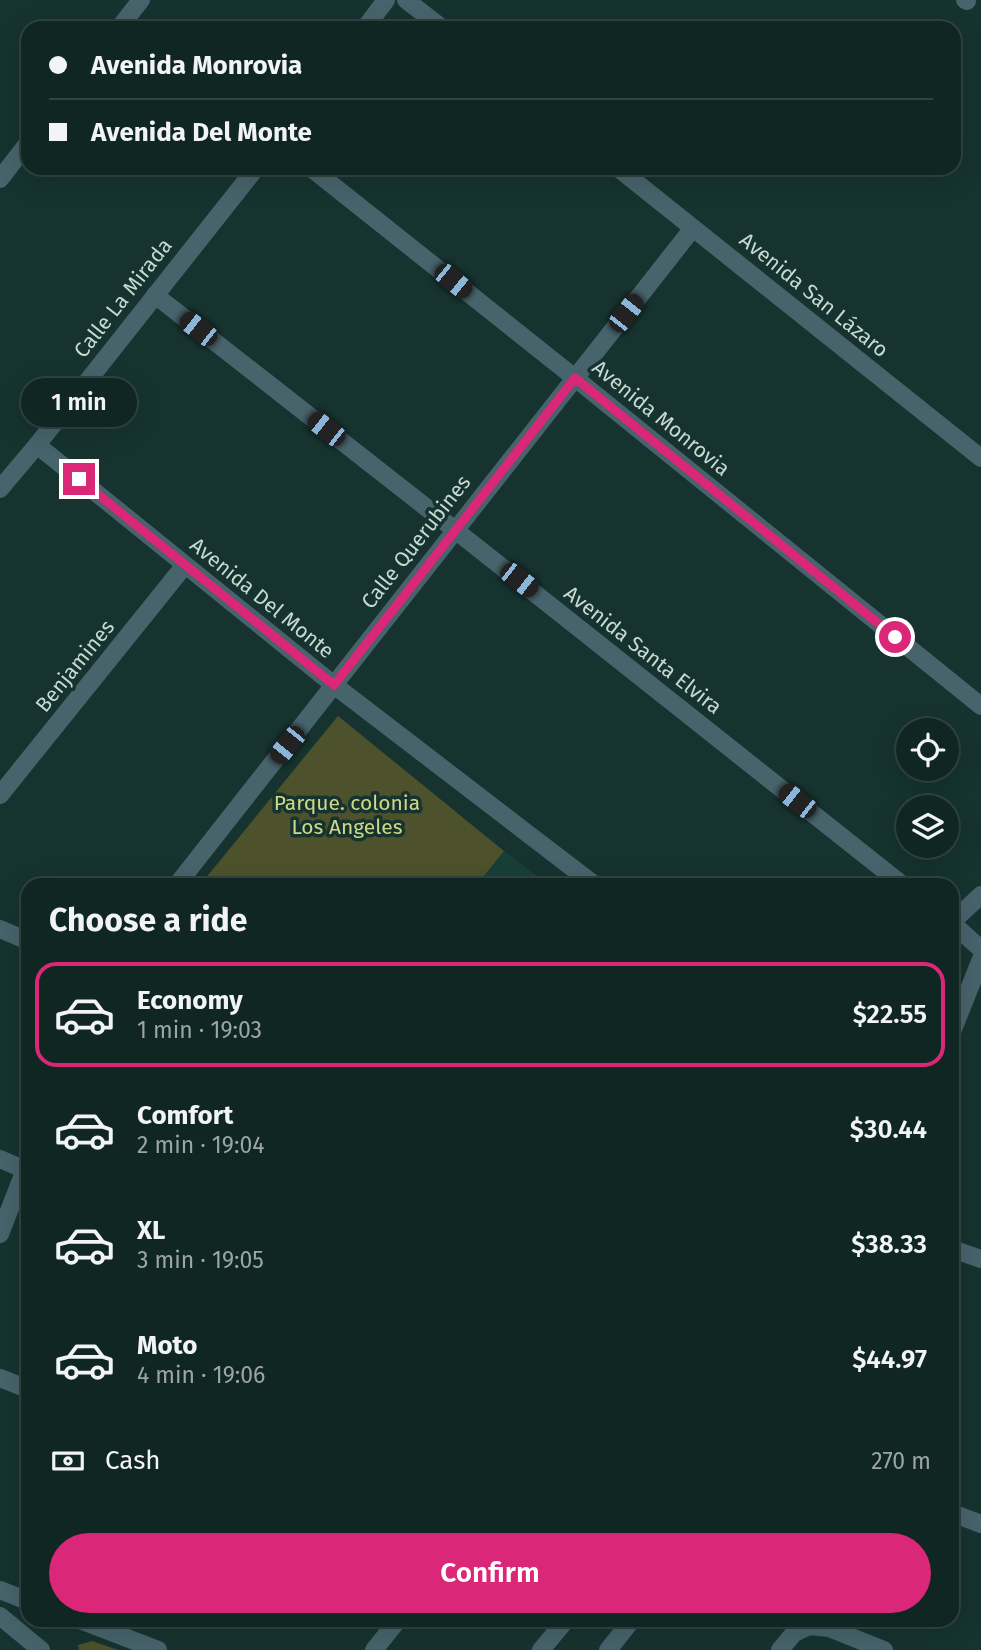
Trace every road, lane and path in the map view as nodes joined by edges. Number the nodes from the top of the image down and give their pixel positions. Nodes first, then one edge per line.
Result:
1 (141, 0) edge
2 (386, 0) edge
3 (407, 0) edge
4 (124, 21) edge
5 (370, 21) edge
6 (433, 21) edge
7 (21, 152) edge
8 (250, 175) edge
9 (320, 175) edge
10 (627, 175) edge
11 (0, 179) edge
12 (693, 228) junction
13 (155, 295) junction
14 (575, 378) junction
15 (37, 445) junction
16 (981, 458) edge
17 (0, 489) edge
18 (455, 530) junction
19 (185, 565) junction
20 (334, 685) junction
21 (981, 706) edge
22 (0, 795) edge
23 (182, 878) edge
24 (586, 878) edge
25 (894, 878) edge
26 (981, 895) edge
27 (959, 916) edge
28 (0, 929) edge
29 (959, 929) edge
30 (21, 938) edge
31 (981, 949) edge
32 (981, 959) edge
33 (959, 1014) edge
34 (0, 1159) edge
35 (21, 1165) edge
36 (21, 1182) edge
37 (0, 1234) edge
38 (959, 1251) edge
39 (981, 1259) edge
40 (0, 1378) edge
41 (21, 1386) edge
42 (959, 1516) edge
43 (981, 1524) edge
44 (0, 1590) edge
45 (21, 1598) edge
46 (0, 1616) edge
47 (98, 1627) edge
48 (392, 1627) edge
49 (560, 1627) edge
50 (626, 1627) edge
51 (807, 1627) edge
52 (819, 1627) edge
53 (41, 1650) edge
54 (159, 1650) edge
55 (374, 1650) edge
56 (541, 1650) edge
57 (608, 1650) edge
58 (780, 1650) edge
59 (884, 1650) edge

1 - 4 street
2 - 5 street
3 - 6 street
7 - 11 street
8 - 13 street, Calle La Mirada
9 - 14 street, Avenida Monrovia
10 - 12 street, Avenida San Lázaro
12 - 14 street, Calle Querubines
12 - 16 street, Avenida San Lázaro
13 - 15 street, Calle La Mirada
13 - 18 street, Avenida Santa Elvira
14 - 18 street, Calle Querubines
14 - 21 street, Avenida Monrovia
15 - 17 street, Calle La Mirada
15 - 19 street, Avenida Del Monte
18 - 20 street, Calle Querubines
18 - 25 street, Avenida Santa Elvira
19 - 20 street, Avenida Del Monte
19 - 22 street, Benjamines
20 - 23 street, Calle Querubines
20 - 24 street, Avenida Del Monte
26 - 27 street
28 - 30 street
29 - 31 street
32 - 33 street
34 - 35 street
36 - 37 street
38 - 39 street
40 - 41 street
42 - 43 street
44 - 45 street
46 - 53 street
47 - 54 street
48 - 55 street
49 - 56 street
50 - 57 street
51 - 58 street
52 - 59 street

